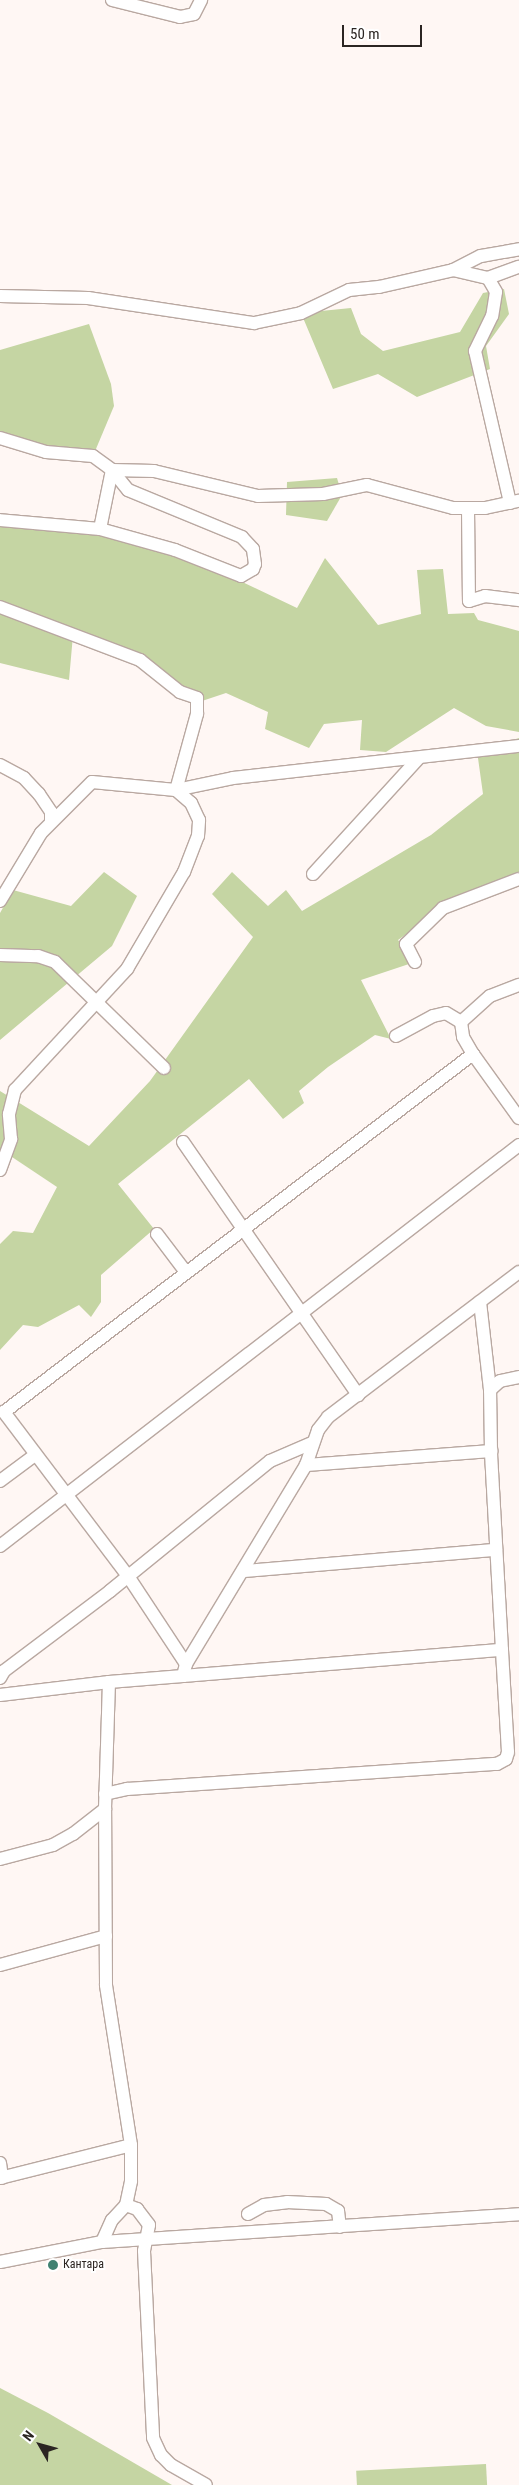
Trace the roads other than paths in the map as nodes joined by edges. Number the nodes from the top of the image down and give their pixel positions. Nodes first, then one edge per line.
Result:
1 (112, 0) edge
2 (201, 0) edge
3 (519, 249) edge
4 (519, 267) edge
5 (453, 270) junction
6 (488, 278) junction
7 (0, 296) edge
8 (0, 438) edge
9 (112, 470) junction
10 (515, 502) edge
11 (468, 508) junction
12 (0, 520) edge
13 (100, 530) junction
14 (519, 600) edge
15 (0, 607) edge
16 (519, 746) edge
17 (418, 759) junction
18 (0, 765) edge
19 (176, 790) junction
20 (51, 822) junction
21 (313, 874) dead end
22 (519, 879) edge
23 (0, 901) edge
24 (0, 955) edge
25 (415, 962) dead end
26 (519, 985) edge
27 (98, 1001) junction
28 (461, 1022) junction
29 (396, 1036) dead end
30 (473, 1054) junction
31 (164, 1068) dead end
32 (519, 1118) edge
33 (183, 1142) dead end
34 (519, 1145) edge
35 (0, 1170) edge
36 (245, 1229) junction
37 (157, 1234) dead end
38 (185, 1272) junction
39 (519, 1272) edge
40 (480, 1302) junction
41 (302, 1312) junction
42 (519, 1377) edge
43 (490, 1390) junction
44 (358, 1395) junction
45 (312, 1443) junction
46 (491, 1451) junction
47 (35, 1455) junction
48 (306, 1465) junction
49 (0, 1481) edge
50 (66, 1494) junction
51 (0, 1546) edge
52 (496, 1550) junction
53 (244, 1571) junction
54 (128, 1576) junction
55 (502, 1650) junction
56 (184, 1670) junction
57 (0, 1678) edge
58 (109, 1682) junction
59 (0, 1696) edge
60 (105, 1794) junction
61 (105, 1808) junction
62 (0, 1859) edge
63 (106, 1936) junction
64 (0, 1965) edge
65 (131, 2145) junction
66 (0, 2163) edge
67 (1, 2178) edge
68 (126, 2205) junction
69 (248, 2214) dead end
70 (519, 2214) edge
71 (340, 2227) junction
72 (102, 2242) junction
73 (145, 2242) junction
74 (0, 2262) edge
75 (206, 2485) edge

1 - 2 street
3 - 5 street
4 - 6 street
5 - 6 street
5 - 7 street
6 - 10 street
8 - 9 street
9 - 11 street
9 - 13 street
9 - 13 street
10 - 11 street
11 - 14 street
12 - 13 street
15 - 19 street
16 - 17 street
17 - 19 street
17 - 21 street
18 - 20 street
19 - 20 street
19 - 27 street
20 - 23 street
22 - 25 street
24 - 27 street
26 - 28 street
27 - 31 street
27 - 35 street
28 - 29 street
28 - 30 street
30 - 32 street
30 - 36 street
33 - 36 street
34 - 41 street
36 - 38 street
36 - 41 street
37 - 38 street
38 - 47 street
39 - 40 street
40 - 43 street
40 - 44 street
41 - 44 street
41 - 50 street
42 - 43 street
43 - 46 street
44 - 45 street
45 - 48 street
45 - 54 street
46 - 48 street
46 - 52 street
47 - 49 street
47 - 50 street
48 - 53 street
50 - 51 street
50 - 54 street
52 - 53 street
52 - 55 street
53 - 56 street
54 - 56 street
54 - 57 street
55 - 56 street
55 - 60 street
56 - 58 street
58 - 59 street
58 - 60 street
60 - 61 street
61 - 62 street
61 - 63 street
63 - 64 street
63 - 65 street
65 - 67 street
65 - 68 street
66 - 67 street
68 - 72 street
68 - 73 street
69 - 71 street
70 - 71 street
71 - 73 street
72 - 73 street
72 - 74 street
73 - 75 street

